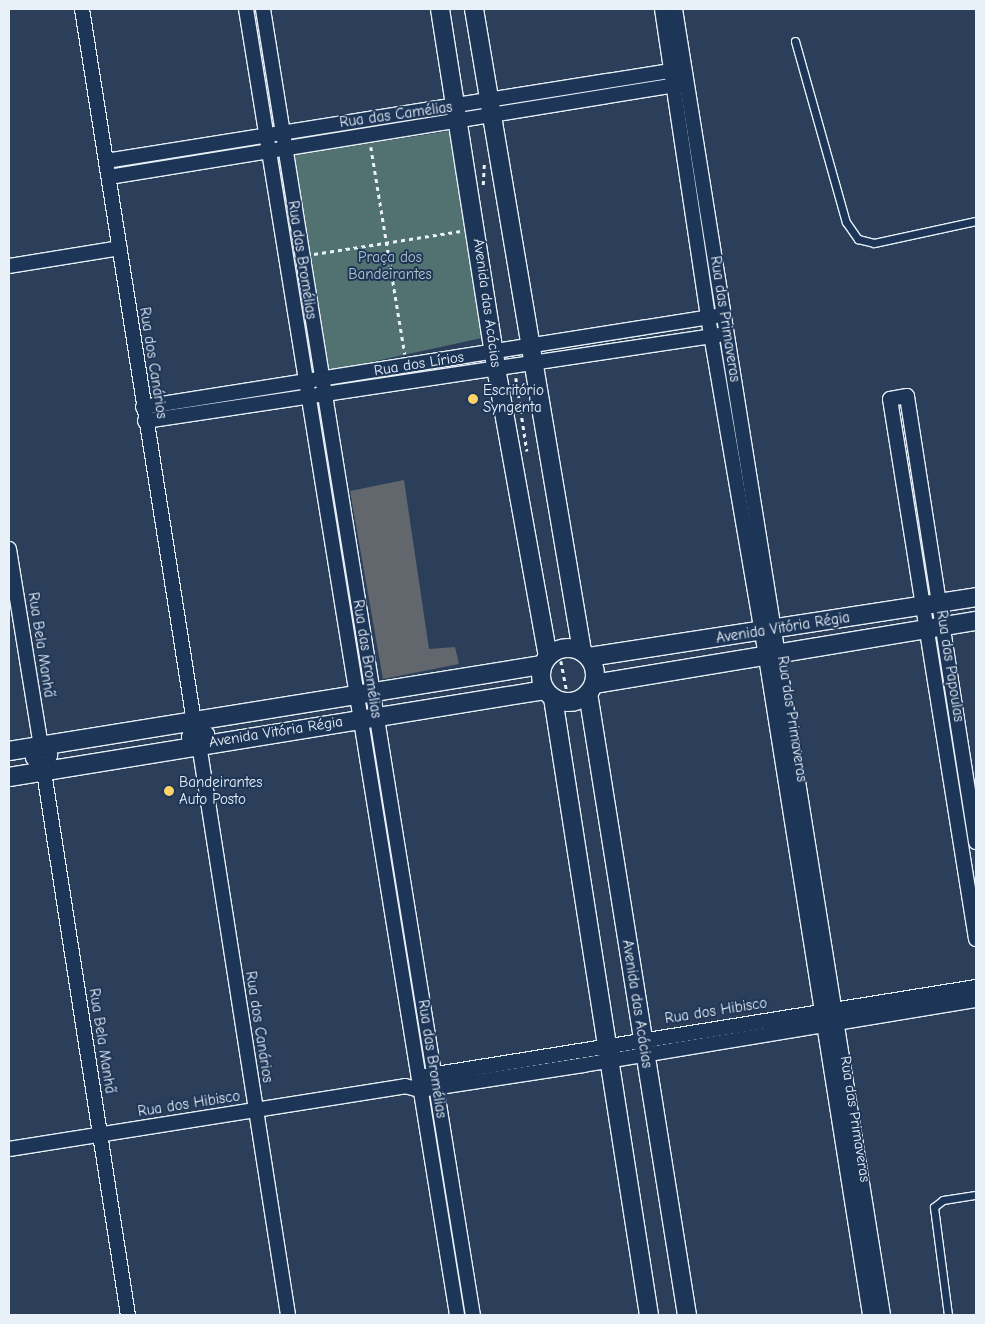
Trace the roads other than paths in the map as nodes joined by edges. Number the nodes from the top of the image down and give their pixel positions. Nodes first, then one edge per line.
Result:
1 (82, 9) edge
2 (246, 9) edge
3 (263, 9) edge
4 (440, 9) edge
5 (474, 9) edge
6 (662, 9) edge
7 (675, 9) edge
8 (795, 41) dead end
9 (678, 69) junction
10 (681, 84) junction
11 (491, 110) junction
12 (457, 115) junction
13 (284, 140) junction
14 (268, 143) junction
15 (106, 161) junction
16 (108, 177) junction
17 (976, 221) edge
18 (120, 248) junction
19 (9, 266) edge
20 (724, 314) junction
21 (708, 317) junction
22 (727, 334) junction
23 (711, 336) junction
24 (529, 346) junction
25 (495, 351) junction
26 (532, 363) junction
27 (496, 368) junction
28 (320, 379) junction
29 (305, 381) junction
30 (323, 395) junction
31 (307, 397) junction
32 (144, 414) junction
33 (9, 549) edge
34 (976, 597) edge
35 (931, 604) junction
36 (976, 621) edge
37 (935, 628) junction
38 (768, 631) junction
39 (585, 654) junction
40 (772, 655) junction
41 (545, 660) junction
42 (591, 688) junction
43 (549, 694) junction
44 (366, 696) junction
45 (368, 716) junction
46 (194, 722) junction
47 (199, 744) junction
48 (41, 746) junction
49 (9, 751) edge
50 (44, 772) junction
51 (9, 777) edge
52 (976, 842) edge
53 (976, 939) edge
54 (976, 987) edge
55 (976, 1000) edge
56 (827, 1009) junction
57 (830, 1024) junction
58 (644, 1047) junction
59 (606, 1054) junction
60 (434, 1081) junction
61 (419, 1084) junction
62 (256, 1110) junction
63 (100, 1135) junction
64 (9, 1149) edge
65 (976, 1195) edge
66 (128, 1315) edge
67 (288, 1315) edge
68 (457, 1315) edge
69 (473, 1315) edge
70 (649, 1315) edge
71 (687, 1315) edge
72 (870, 1315) edge
73 (883, 1315) edge
74 (948, 1315) edge

1 - 15 street, Rua dos Canários
2 - 14 street, Rua das Bromélias
3 - 13 street, Rua das Bromélias
4 - 12 street, Avenida das Acácias
5 - 11 street
6 - 9 street, Rua das Primaveras
7 - 9 street, Rua das Primaveras
8 - 17 lane
9 - 10 street, Rua das Primaveras
9 - 11 street, Rua das Camélias
10 - 11 street, Rua das Camélias
10 - 20 street, Rua das Primaveras
10 - 21 street, Rua das Primaveras
11 - 12 street, Rua das Camélias
11 - 24 street
12 - 13 street, Rua das Camélias
12 - 13 street, Rua das Camélias
12 - 25 street, Avenida das Acácias
13 - 14 street, Rua das Camélias
13 - 28 street, Rua das Bromélias
14 - 15 street, Rua das Camélias
14 - 16 street, Rua das Camélias
14 - 29 street, Rua das Bromélias
15 - 16 street, Rua dos Canários
16 - 18 street, Rua dos Canários
18 - 19 street
18 - 32 street, Rua dos Canários
20 - 21 street, Rua dos Lírios
20 - 22 street, Rua das Primaveras
21 - 23 street, Rua das Primaveras
21 - 24 street, Rua dos Lírios
22 - 23 street, Rua dos Lírios
22 - 38 street, Rua das Primaveras
23 - 26 street, Rua dos Lírios
23 - 38 street, Rua das Primaveras
24 - 25 street, Rua dos Lírios
24 - 26 street
25 - 27 street, Avenida das Acácias
25 - 28 street, Rua dos Lírios
26 - 27 street, Rua dos Lírios
26 - 39 street
27 - 30 street, Rua dos Lírios
27 - 41 street, Avenida das Acácias
28 - 29 street, Rua dos Lírios
28 - 30 street, Rua das Bromélias
29 - 31 street, Rua das Bromélias
29 - 32 street, Rua dos Lírios
30 - 31 street, Rua dos Lírios
30 - 44 street, Rua das Bromélias
31 - 32 street, Rua dos Lírios
31 - 44 street, Rua das Bromélias
32 - 46 street, Rua dos Canários
33 - 48 street, Rua Bela Manhã
34 - 35 street, Avenida Vitória Régia
35 - 35 street, Rua das Papoulas
35 - 37 street, Rua das Papoulas
35 - 38 street, Avenida Vitória Régia
36 - 37 street, Avenida Vitória Régia
37 - 40 street, Avenida Vitória Régia
37 - 52 street, Rua das Papoulas
37 - 53 street, Rua das Papoulas
38 - 39 street, Avenida Vitória Régia
38 - 40 street, Rua das Primaveras
39 - 41 street
39 - 42 street
40 - 42 street, Avenida Vitória Régia
40 - 56 street, Rua das Primaveras
41 - 43 street
41 - 44 street, Avenida Vitória Régia
42 - 43 street
42 - 58 street, Avenida das Acácias
43 - 45 street, Avenida Vitória Régia
43 - 59 street
44 - 45 street, Rua das Bromélias
44 - 46 street, Avenida Vitória Régia
45 - 47 street, Avenida Vitória Régia
45 - 60 street, Rua das Bromélias
45 - 61 street, Rua das Bromélias
46 - 47 street, Rua dos Canários
46 - 48 street, Avenida Vitória Régia
47 - 50 street, Avenida Vitória Régia
47 - 62 street, Rua dos Canários
48 - 49 street, Avenida Vitória Régia
48 - 50 street, Rua Bela Manhã
50 - 51 street, Avenida Vitória Régia
50 - 63 street, Rua Bela Manhã
54 - 56 street, Rua dos Hibisco
55 - 57 street, Rua dos Hibisco
56 - 57 street, Rua das Primaveras
56 - 58 street, Rua dos Hibisco
57 - 58 street, Rua dos Hibisco
57 - 72 street, Rua das Primaveras
57 - 73 street, Rua das Primaveras
58 - 59 street, Rua dos Hibisco
58 - 71 street, Avenida das Acácias
59 - 60 street, Rua dos Hibisco
59 - 70 street
60 - 61 street, Rua dos Hibisco
60 - 69 street, Rua das Bromélias
61 - 62 street, Rua dos Hibisco
61 - 68 street, Rua das Bromélias
62 - 63 street, Rua dos Hibisco
62 - 67 street, Rua dos Canários
63 - 64 street, Rua dos Hibisco
63 - 66 street, Rua Bela Manhã
65 - 74 lane

